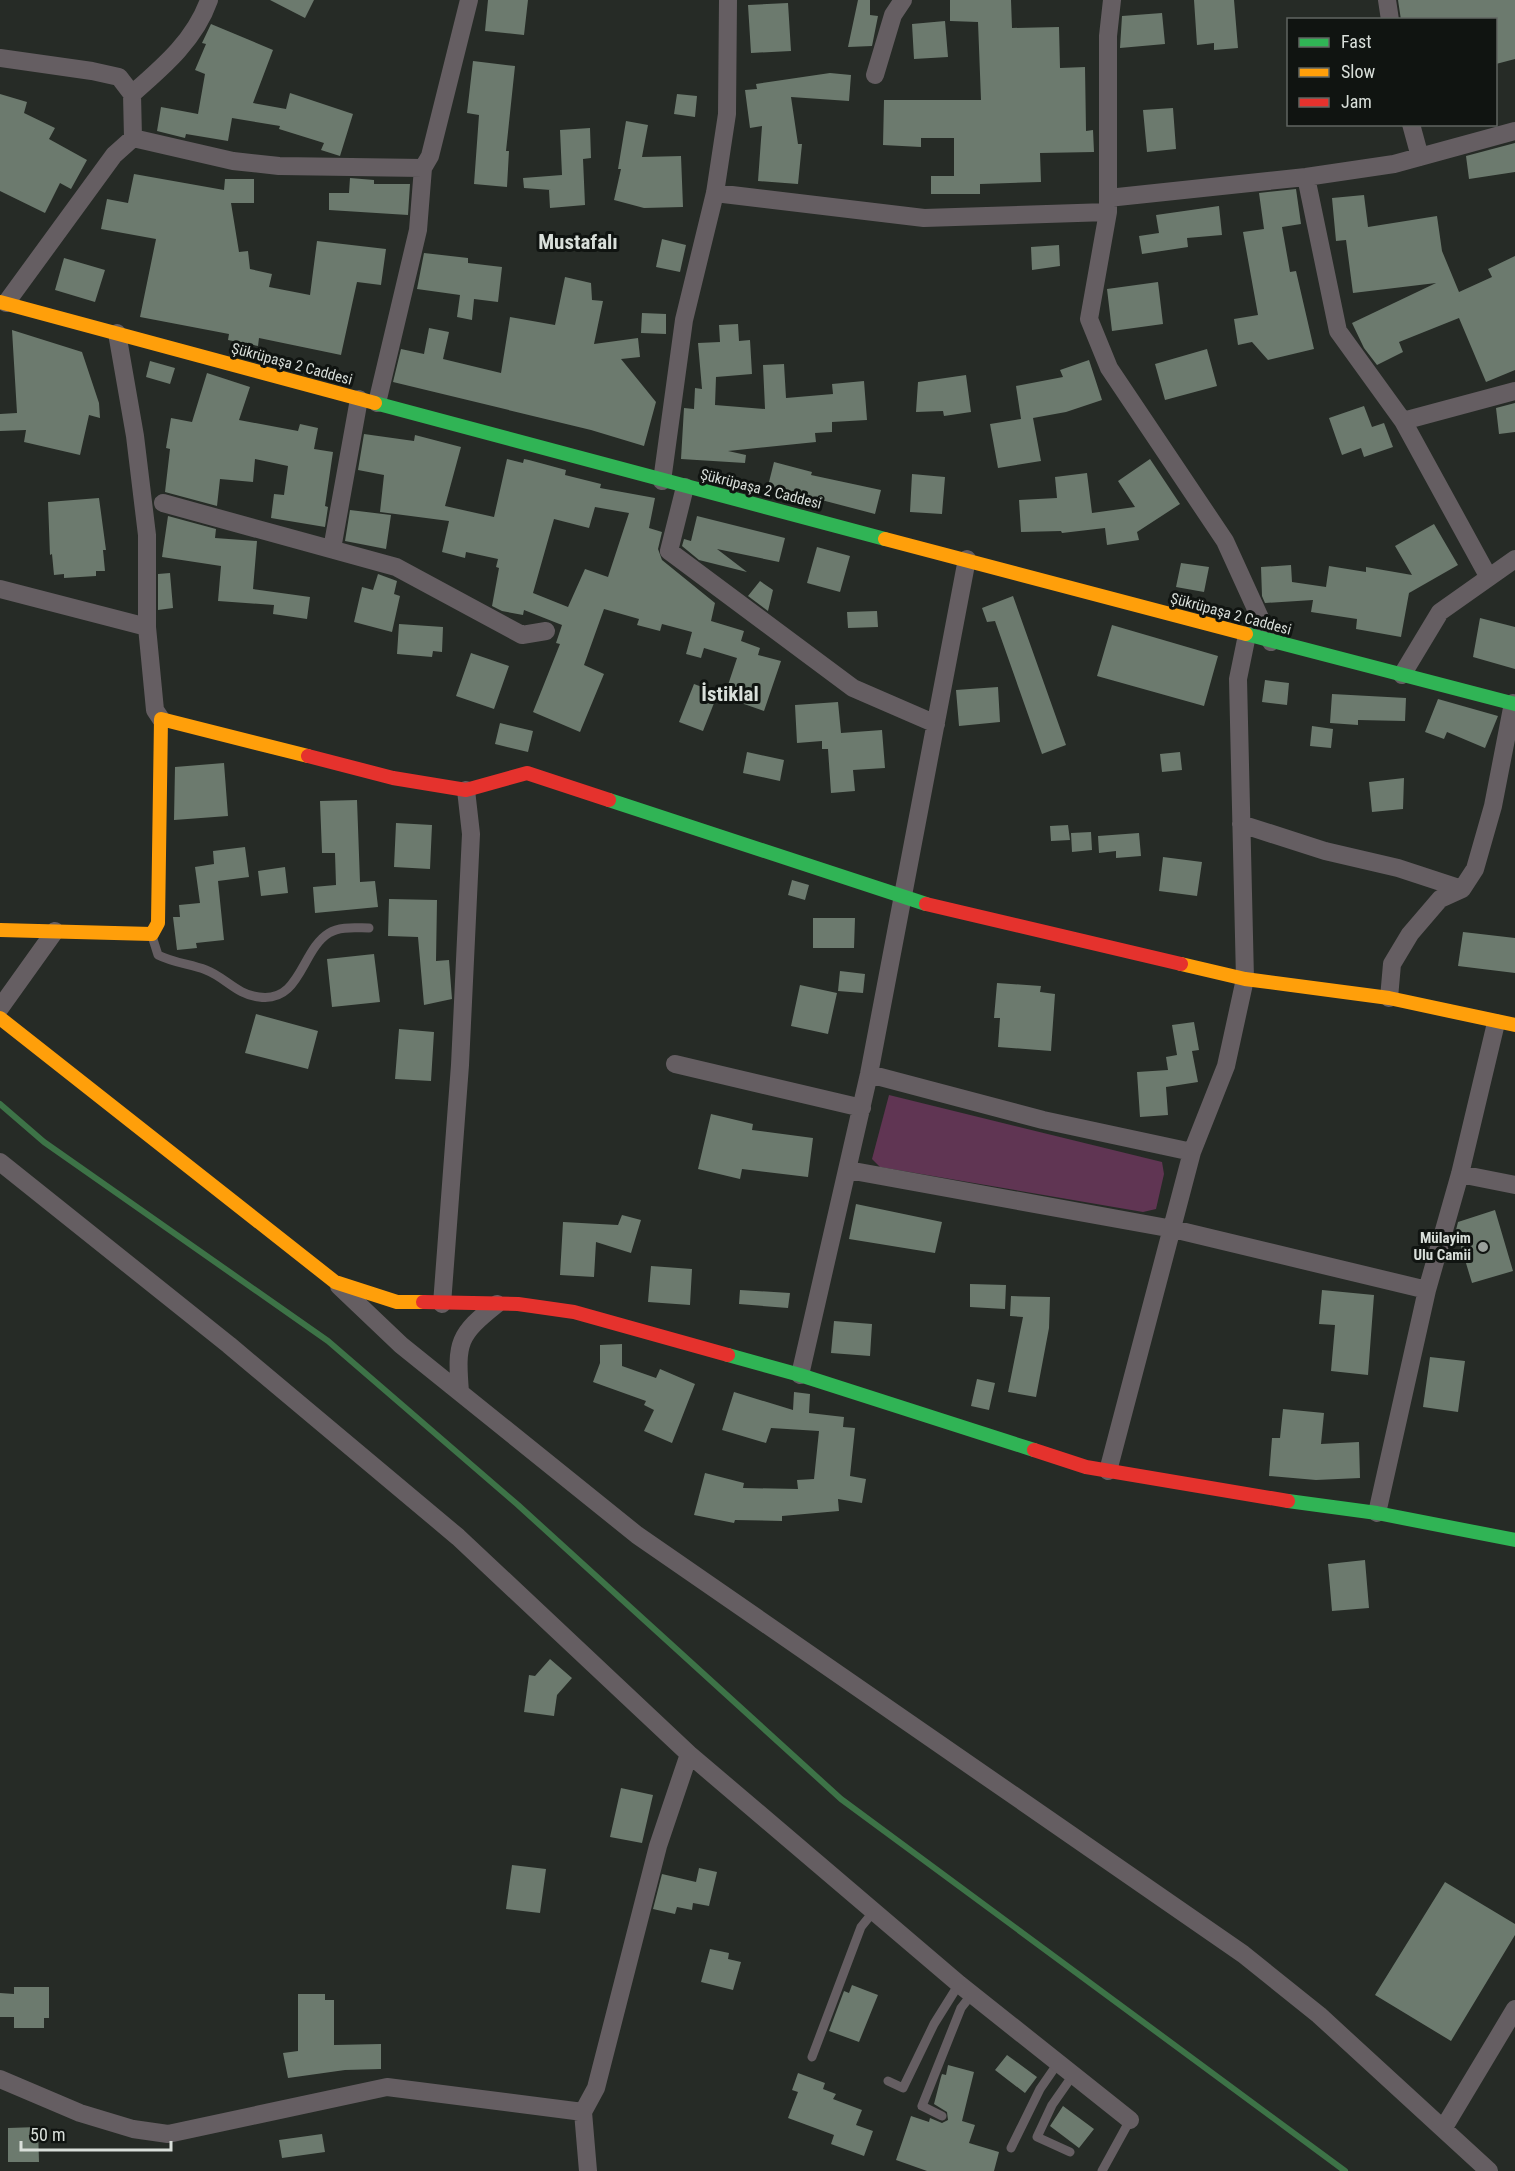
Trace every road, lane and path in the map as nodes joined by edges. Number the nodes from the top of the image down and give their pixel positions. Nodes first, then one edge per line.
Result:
1 (209, 0) edge
2 (469, 0) edge
3 (728, 0) edge
4 (903, 0) edge
5 (1112, 0) edge
6 (1387, 0) edge
7 (1390, 18) edge
8 (0, 58) edge
9 (875, 75) dead end
10 (132, 94) junction
11 (1412, 126) edge
12 (1515, 131) edge
13 (133, 138) junction
14 (1420, 157) junction
15 (423, 168) junction
16 (1306, 177) junction
17 (715, 193) junction
18 (1108, 205) junction
19 (3, 302) edge
20 (117, 333) junction
21 (1515, 391) edge
22 (368, 401) junction
23 (1403, 421) junction
24 (662, 481) junction
25 (685, 487) junction
26 (163, 503) dead end
27 (332, 549) junction
28 (967, 559) junction
29 (1515, 559) edge
30 (1488, 576) junction
31 (0, 589) edge
32 (147, 627) junction
33 (546, 631) dead end
34 (1247, 635) junction
35 (1271, 642) junction
36 (1402, 675) junction
37 (1514, 704) edge
38 (161, 719) junction
39 (936, 724) junction
40 (466, 790) junction
41 (1241, 824) junction
42 (1462, 889) junction
43 (902, 898) junction
44 (369, 928) dead end
45 (0, 930) edge
46 (55, 931) junction
47 (152, 934) junction
48 (1245, 979) junction
49 (1389, 998) junction
50 (0, 1008) edge
51 (0, 1018) edge
52 (1496, 1023) junction
53 (1515, 1025) edge
54 (675, 1064) dead end
55 (869, 1074) junction
56 (862, 1108) junction
57 (1192, 1152) junction
58 (0, 1162) edge
59 (848, 1170) junction
60 (1460, 1174) junction
61 (1515, 1185) edge
62 (1173, 1229) junction
63 (335, 1282) junction
64 (1426, 1290) junction
65 (442, 1304) junction
66 (497, 1304) junction
67 (800, 1375) junction
68 (460, 1392) junction
69 (1108, 1471) junction
70 (1377, 1513) junction
71 (1515, 1540) edge
72 (689, 1754) junction
73 (874, 1911) junction
74 (966, 1989) junction
75 (1515, 2009) edge
76 (812, 2057) dead end
77 (1058, 2063) junction
78 (1073, 2075) junction
79 (0, 2079) edge
80 (888, 2081) dead end
81 (583, 2112) junction
82 (942, 2116) dead end
83 (1130, 2120) joint
84 (1443, 2129) junction
85 (1011, 2148) dead end
86 (1070, 2152) dead end
87 (588, 2171) edge
88 (1102, 2171) edge
89 (1489, 2171) edge

1 - 10 street
2 - 15 street
3 - 17 street
4 - 9 street
5 - 18 street
6 - 7 street
8 - 10 street
10 - 13 street
11 - 14 street
12 - 14 street
13 - 15 street
13 - 19 street
14 - 16 street
15 - 22 street
16 - 18 street
16 - 23 street
17 - 18 street
17 - 24 street
18 - 35 street
19 - 20 street, Şükrüpaşa 2 Caddesi
20 - 22 street, Şükrüpaşa 2 Caddesi
20 - 32 street
21 - 23 street
22 - 24 street, Şükrüpaşa 2 Caddesi
22 - 27 street
23 - 30 street
24 - 25 street, Şükrüpaşa 2 Caddesi
25 - 28 street, Şükrüpaşa 2 Caddesi
25 - 39 street
26 - 27 street
27 - 33 street
28 - 34 street, Şükrüpaşa 2 Caddesi
28 - 39 street
29 - 30 street
30 - 36 street
31 - 32 street
32 - 38 street
34 - 35 street, Şükrüpaşa 2 Caddesi
34 - 41 street
35 - 36 street, Şükrüpaşa 2 Caddesi
36 - 37 street, Şükrüpaşa 2 Caddesi
37 - 42 street
38 - 40 street
38 - 47 street
39 - 43 street
40 - 43 street
40 - 65 street
41 - 42 street
41 - 48 street
42 - 49 street
43 - 48 street
43 - 55 street
44 - 47 lane
45 - 46 street
46 - 47 street
46 - 50 street
48 - 49 street
48 - 57 street
49 - 52 street
51 - 63 street
52 - 53 street
52 - 60 street
54 - 56 street
55 - 56 street
55 - 57 street
56 - 59 street
57 - 62 street
58 - 72 street
59 - 62 street
59 - 67 street
60 - 61 street
60 - 64 street
62 - 64 street
62 - 69 street
63 - 65 street
63 - 68 street
64 - 70 street
65 - 66 street
66 - 67 street
66 - 68 street
67 - 69 street
68 - 84 street
69 - 70 street
70 - 71 street
72 - 73 street
72 - 81 street
73 - 74 street
73 - 76 lane
74 - 77 street
74 - 80 lane
74 - 82 lane
75 - 84 street
77 - 78 street
77 - 85 lane
78 - 83 street
78 - 86 lane
79 - 81 street
81 - 87 street
83 - 88 lane
84 - 89 street

